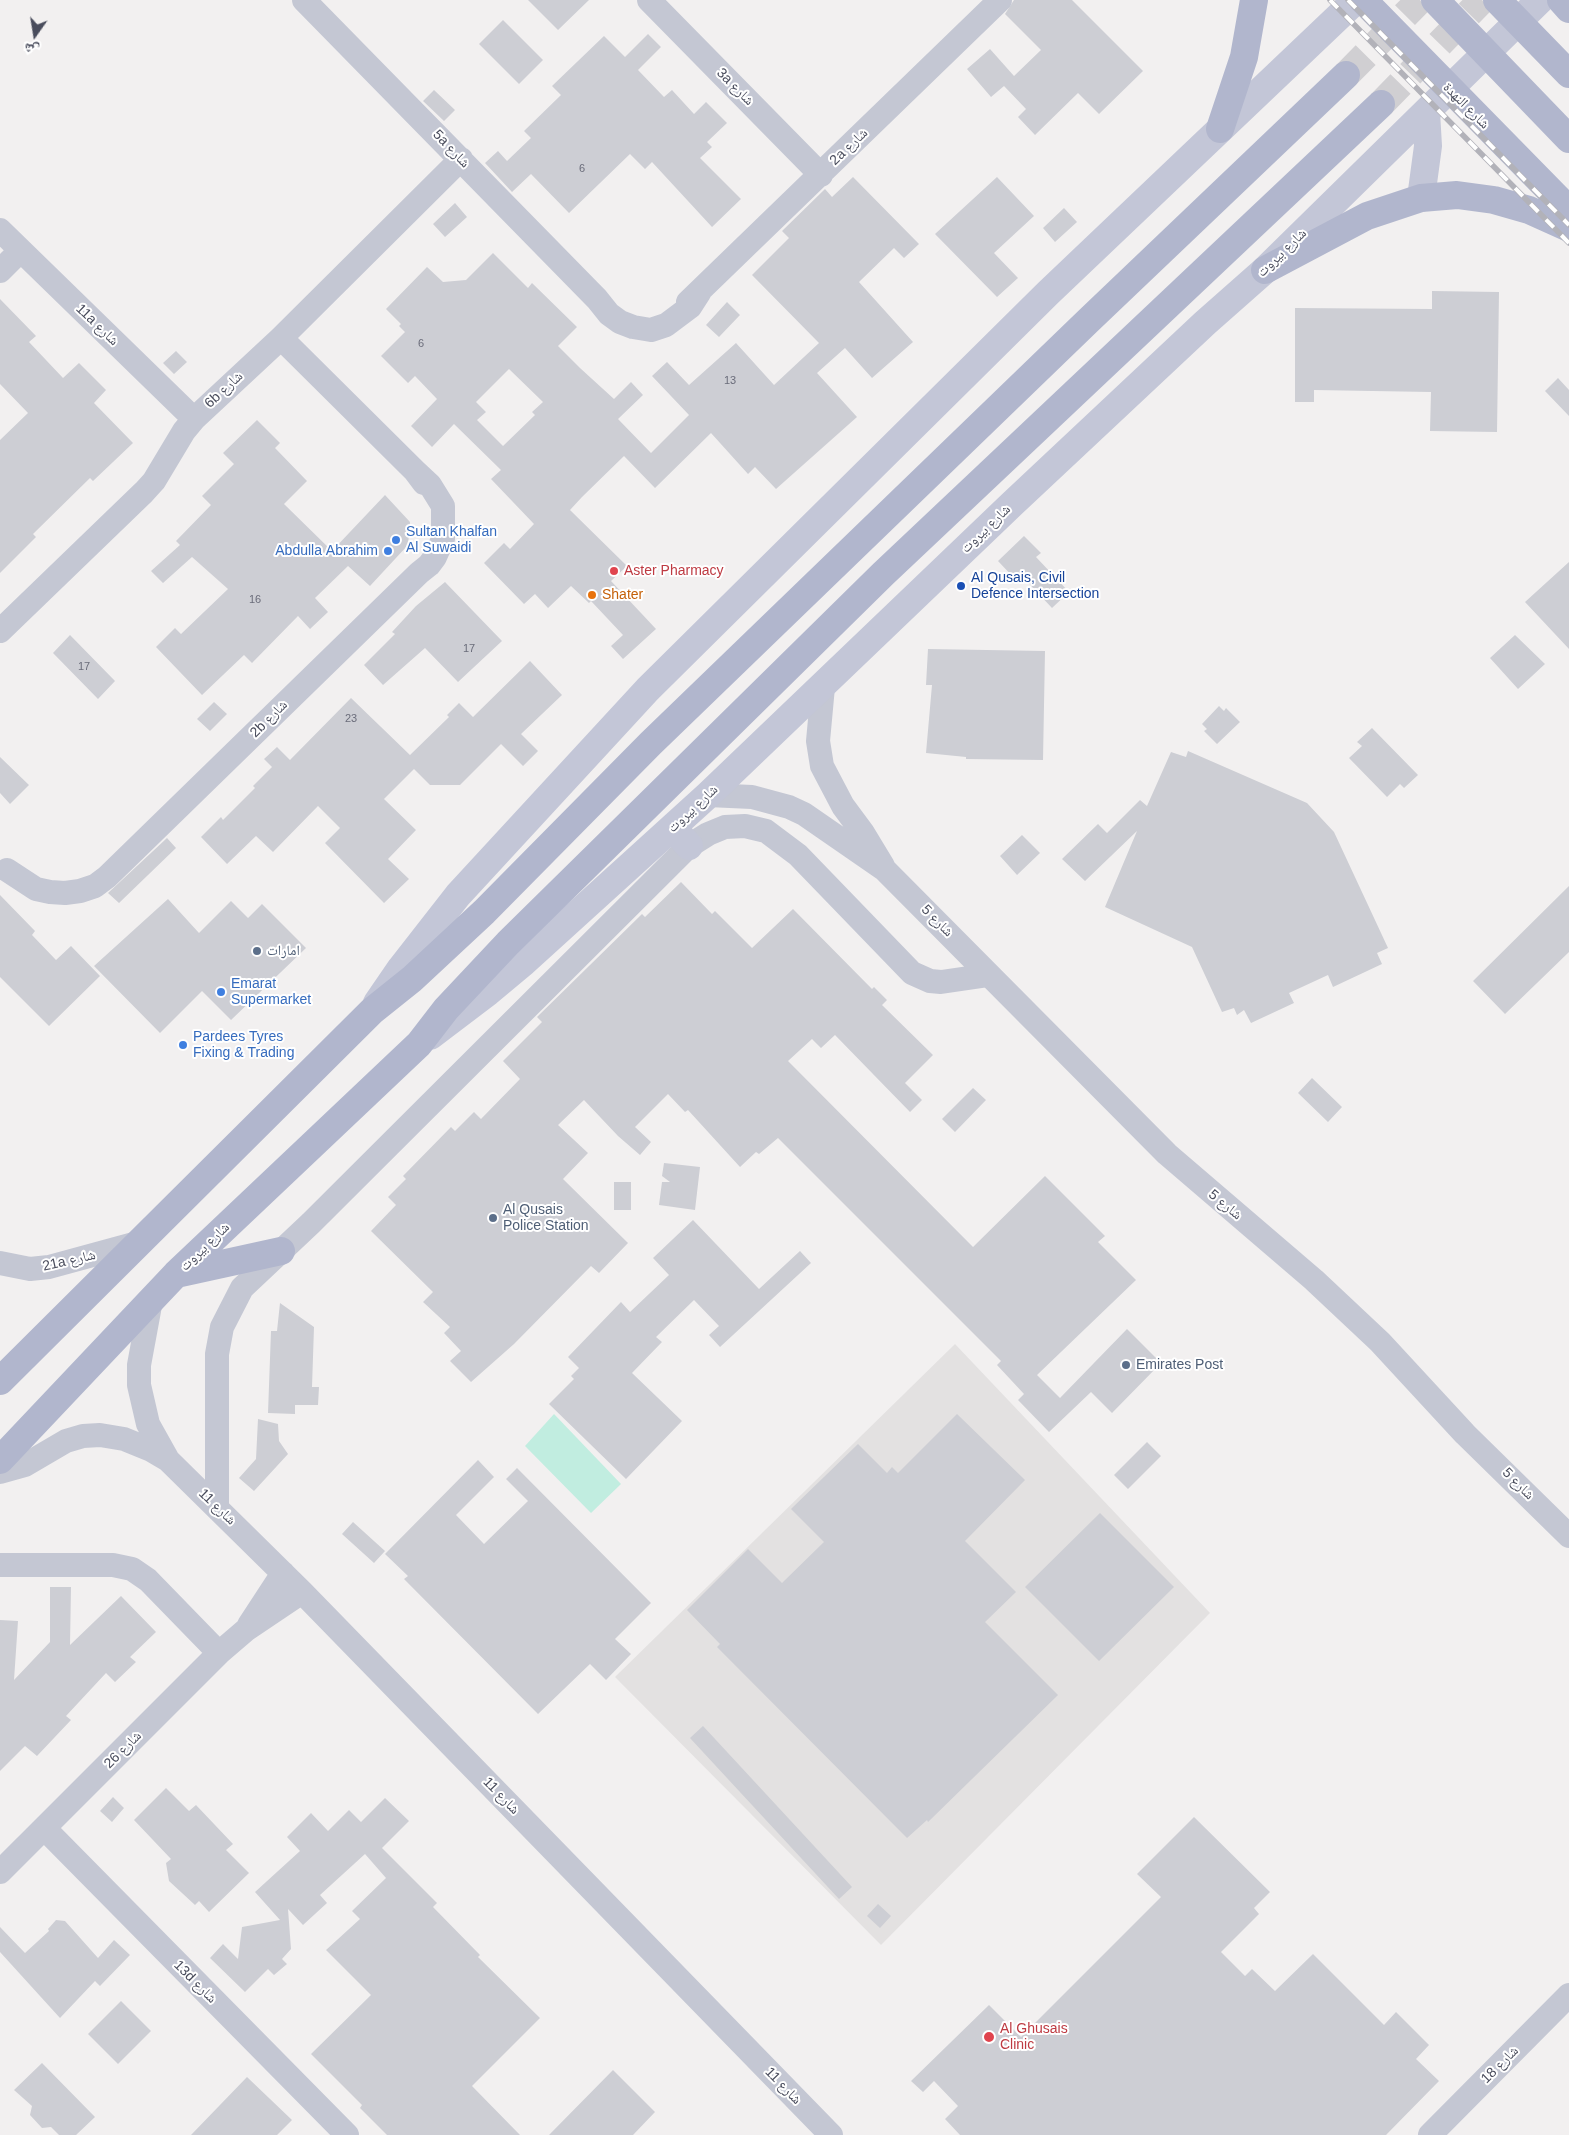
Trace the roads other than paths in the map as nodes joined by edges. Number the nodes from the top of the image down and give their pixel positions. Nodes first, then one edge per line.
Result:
1 (304, 0) edge
2 (649, 0) edge
3 (999, 0) edge
4 (1254, 0) edge
5 (1356, 0) edge
6 (1363, 0) edge
7 (1434, 0) edge
8 (1497, 0) edge
9 (1540, 0) edge
10 (1561, 0) edge
11 (1569, 9) edge
12 (1569, 74) edge
13 (1346, 75) tunnel mouth
14 (1449, 89) junction
15 (1381, 104) tunnel mouth
16 (1426, 112) junction
17 (1220, 128) junction
18 (1569, 139) edge
19 (461, 159) junction
20 (820, 174) junction
21 (1421, 198) junction
22 (1569, 210) edge
23 (1569, 228) edge
24 (0, 230) edge
25 (20, 251) junction
26 (1265, 270) junction
27 (0, 271) edge
28 (597, 299) joint
29 (281, 338) junction
30 (194, 419) junction
31 (0, 630) edge
32 (823, 688) junction
33 (708, 795) junction
34 (822, 827) junction
35 (681, 837) junction
36 (3, 866) edge
37 (885, 870) junction
38 (815, 872) junction
39 (989, 975) junction
40 (372, 1011) junction
41 (418, 1044) junction
42 (137, 1243) junction
43 (281, 1251) junction
44 (0, 1263) edge
45 (176, 1274) junction
46 (151, 1300) junction
47 (0, 1381) edge
48 (0, 1460) edge
49 (168, 1460) junction
50 (0, 1472) edge
51 (217, 1508) junction
52 (1569, 1536) edge
53 (0, 1565) edge
54 (283, 1573) junction
55 (302, 1592) junction
56 (247, 1629) junction
57 (219, 1653) junction
58 (45, 1828) junction
59 (0, 1872) edge
60 (1569, 1995) edge
61 (347, 2135) edge
62 (831, 2135) edge
63 (1430, 2135) edge

1 - 19 street, 5a شارع
2 - 20 street, 3a شارع
3 - 20 street, 2a شارع
4 - 17 main road
5 - 17 main road
6 - 14 main road, شارع النهدة
7 - 18 main road
8 - 12 main road
9 - 14 main road, شارع بيروت
10 - 11 main road
13 - 40 main road
14 - 16 main road, شارع بيروت
14 - 22 main road, شارع النهدة
15 - 41 main road, شارع بيروت
16 - 21 main road
16 - 26 main road, شارع بيروت
17 - 40 main road
19 - 28 street, 5a شارع
19 - 29 street, 6b شارع
20 - 28 street, 2a شارع
21 - 23 main road
21 - 26 main road
24 - 25 street, 11a شارع
25 - 27 street
25 - 30 street, 11a شارع
26 - 32 main road, شارع بيروت
29 - 30 street, 6b شارع
29 - 36 street, 2b شارع
30 - 31 street, 6b شارع
32 - 33 main road, شارع بيروت
32 - 37 street, شارع 5
33 - 34 street, شارع 5
33 - 35 main road, شارع بيروت
34 - 37 street, شارع 5
34 - 38 street
35 - 38 street
35 - 41 main road, شارع بيروت
35 - 43 street
37 - 39 street, شارع 5
38 - 39 street
39 - 52 street, شارع 5
40 - 42 main road
41 - 45 main road, شارع بيروت
42 - 44 street, 21a شارع
42 - 47 main road
43 - 45 main road
43 - 51 street
45 - 46 main road, شارع بيروت
46 - 48 main road, شارع بيروت
46 - 49 street, شارع 11
49 - 50 street, شارع 11
49 - 51 street, شارع 11
51 - 54 street, شارع 11
53 - 57 street
54 - 55 street, شارع 11
54 - 56 street, شارع 26
55 - 56 street, شارع 26
55 - 62 street, شارع 11
56 - 57 street, شارع 26
57 - 58 street, شارع 26
58 - 59 street, شارع 26
58 - 61 street, 13d شارع
60 - 63 street, شارع 18

